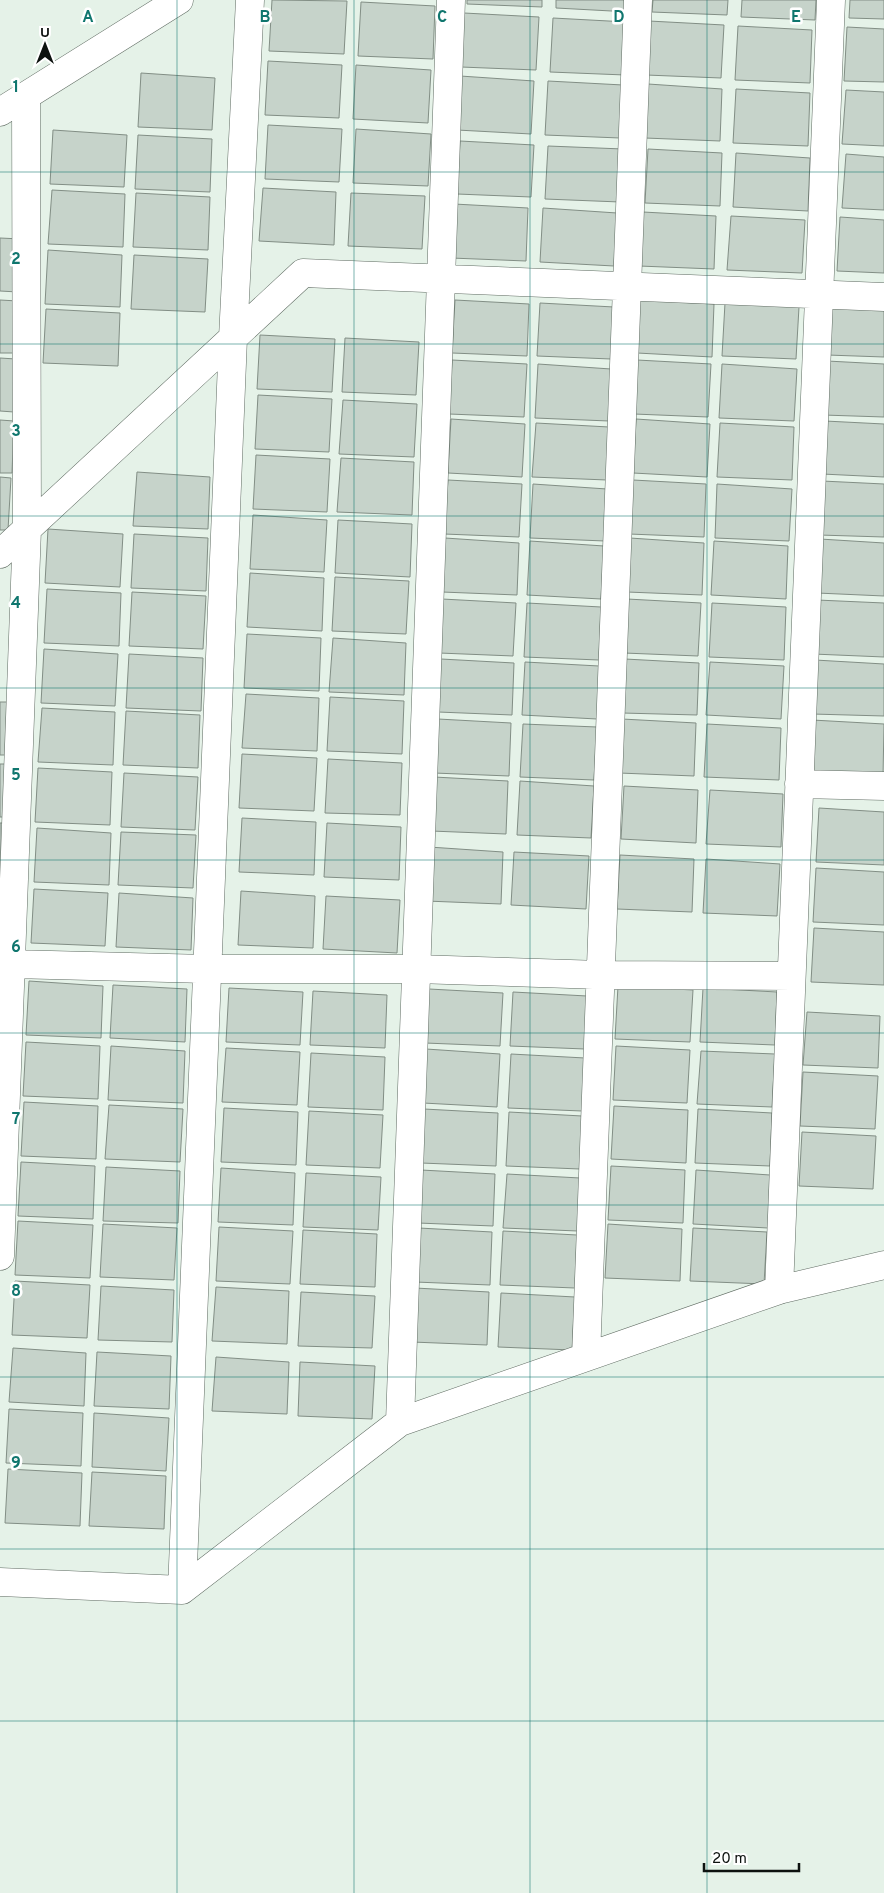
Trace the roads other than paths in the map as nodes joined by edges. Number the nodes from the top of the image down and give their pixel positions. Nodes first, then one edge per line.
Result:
1 (179, 0) edge
2 (250, 0) edge
3 (451, 0) edge
4 (638, 0) edge
5 (831, 0) edge
6 (26, 96) junction
7 (0, 112) edge
8 (442, 279) junction
9 (627, 285) junction
10 (819, 294) junction
11 (884, 297) edge
12 (233, 338) junction
13 (27, 529) junction
14 (0, 554) edge
15 (799, 784) junction
16 (884, 786) edge
17 (12, 964) junction
18 (207, 969) junction
19 (416, 969) junction
20 (601, 975) junction
21 (791, 976) junction
22 (1, 1191) edge
23 (0, 1256) edge
24 (884, 1265) edge
25 (779, 1290) junction
26 (586, 1357) junction
27 (400, 1422) junction
28 (0, 1582) edge
29 (182, 1590) junction

1 - 6 street
2 - 12 street
3 - 8 street
4 - 9 street
5 - 10 street
6 - 7 street
6 - 13 street
8 - 9 street
8 - 12 street
8 - 19 street
9 - 10 street
9 - 20 street
10 - 11 street
10 - 15 street
12 - 13 street
12 - 18 street
13 - 14 street
13 - 17 street
15 - 16 street
15 - 21 street
17 - 18 street
17 - 22 street
18 - 19 street
18 - 29 street
19 - 20 street
19 - 27 street
20 - 21 street
20 - 26 street
21 - 25 street
22 - 23 street
24 - 25 street
25 - 26 street
26 - 27 street
27 - 29 street
28 - 29 street

